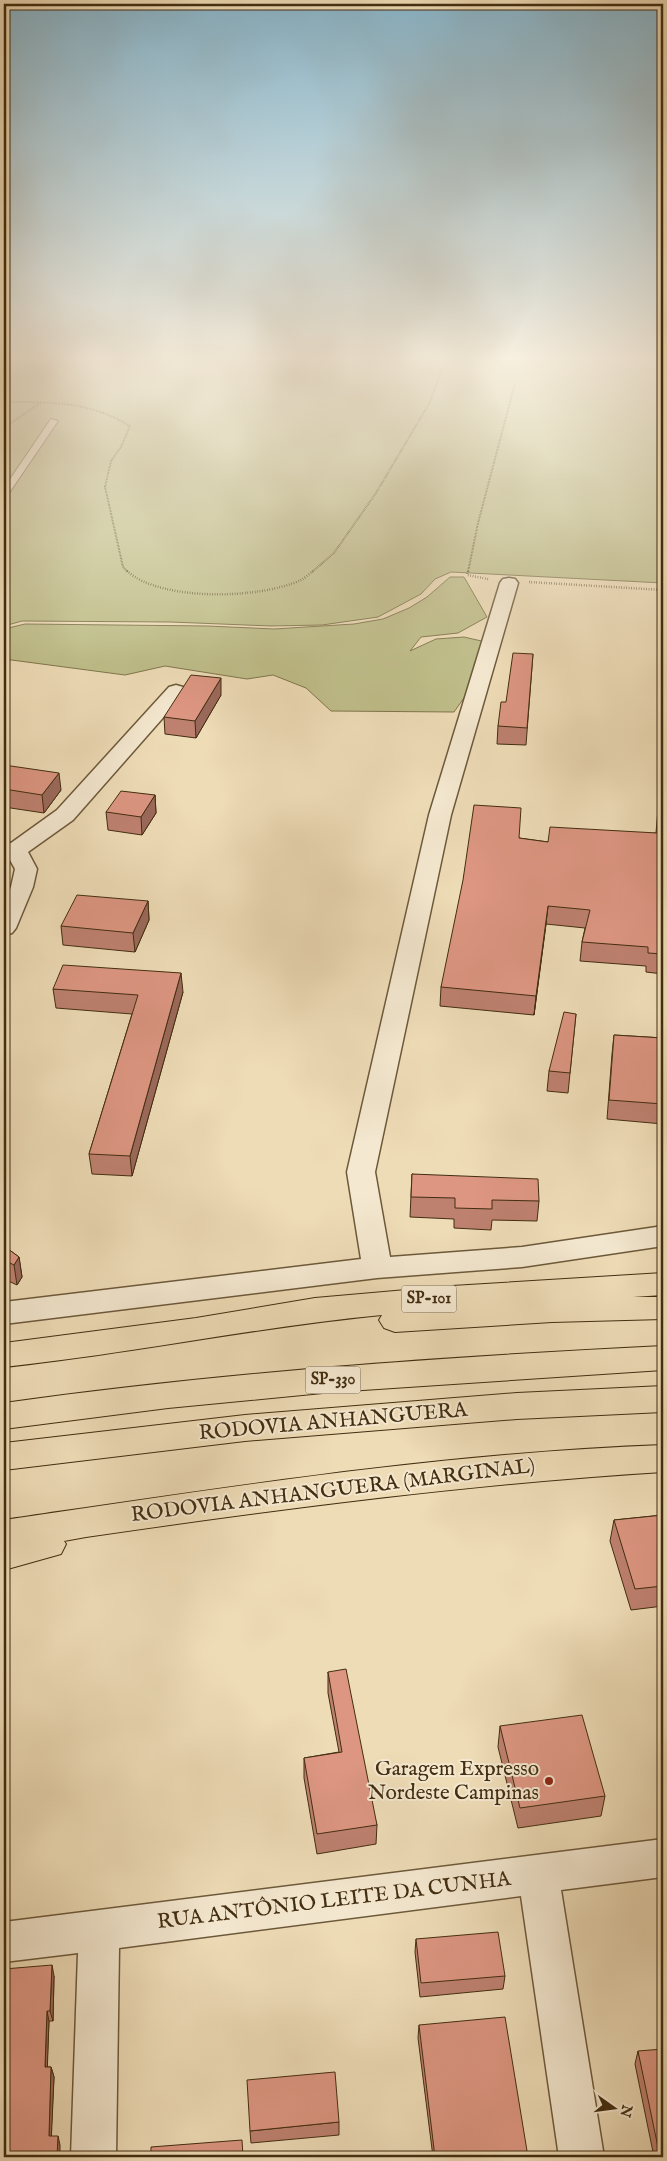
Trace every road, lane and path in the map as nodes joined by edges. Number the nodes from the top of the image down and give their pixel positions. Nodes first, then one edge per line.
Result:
1 (26, 462) edge
2 (111, 462) edge
3 (395, 462) edge
4 (494, 462) edge
5 (4, 494) edge
6 (509, 583) junction
7 (663, 590) edge
8 (176, 691) dead end
9 (8, 851) edge
10 (4, 928) edge
11 (663, 1236) edge
12 (377, 1268) junction
13 (663, 1284) edge
14 (663, 1308) edge
15 (4, 1313) edge
16 (196, 1330) junction
17 (4, 1355) edge
18 (663, 1358) edge
19 (663, 1400) edge
20 (4, 1416) edge
21 (245, 1428) junction
22 (4, 1457) edge
23 (663, 1458) edge
24 (4, 1474) edge
25 (231, 1500) junction
26 (4, 1535) edge
27 (4, 1555) edge
28 (663, 1858) edge
29 (538, 1875) junction
30 (99, 1930) junction
31 (4, 1942) edge
32 (93, 2157) edge
33 (582, 2157) edge

1 - 5 lane
2 - 3 path
4 - 6 path
6 - 7 path
6 - 12 street
8 - 9 street
9 - 10 street
11 - 12 street
12 - 15 street
13 - 16 highway, SP-101
14 - 16 highway
16 - 17 highway
18 - 20 highway, SP-330
19 - 21 highway, RODOVIA ANHANGUERA / SP-330
21 - 22 highway, RODOVIA ANHANGUERA / SP-330
21 - 24 highway
23 - 25 highway, RODOVIA ANHANGUERA (MARGINAL)
25 - 26 highway, RODOVIA ANHANGUERA (MARGINAL)
25 - 27 highway
28 - 29 street, RUA ANTÔNIO LEITE DA CUNHA
29 - 30 street, RUA ANTÔNIO LEITE DA CUNHA
29 - 33 street
30 - 31 street, RUA ANTÔNIO LEITE DA CUNHA
30 - 32 street

